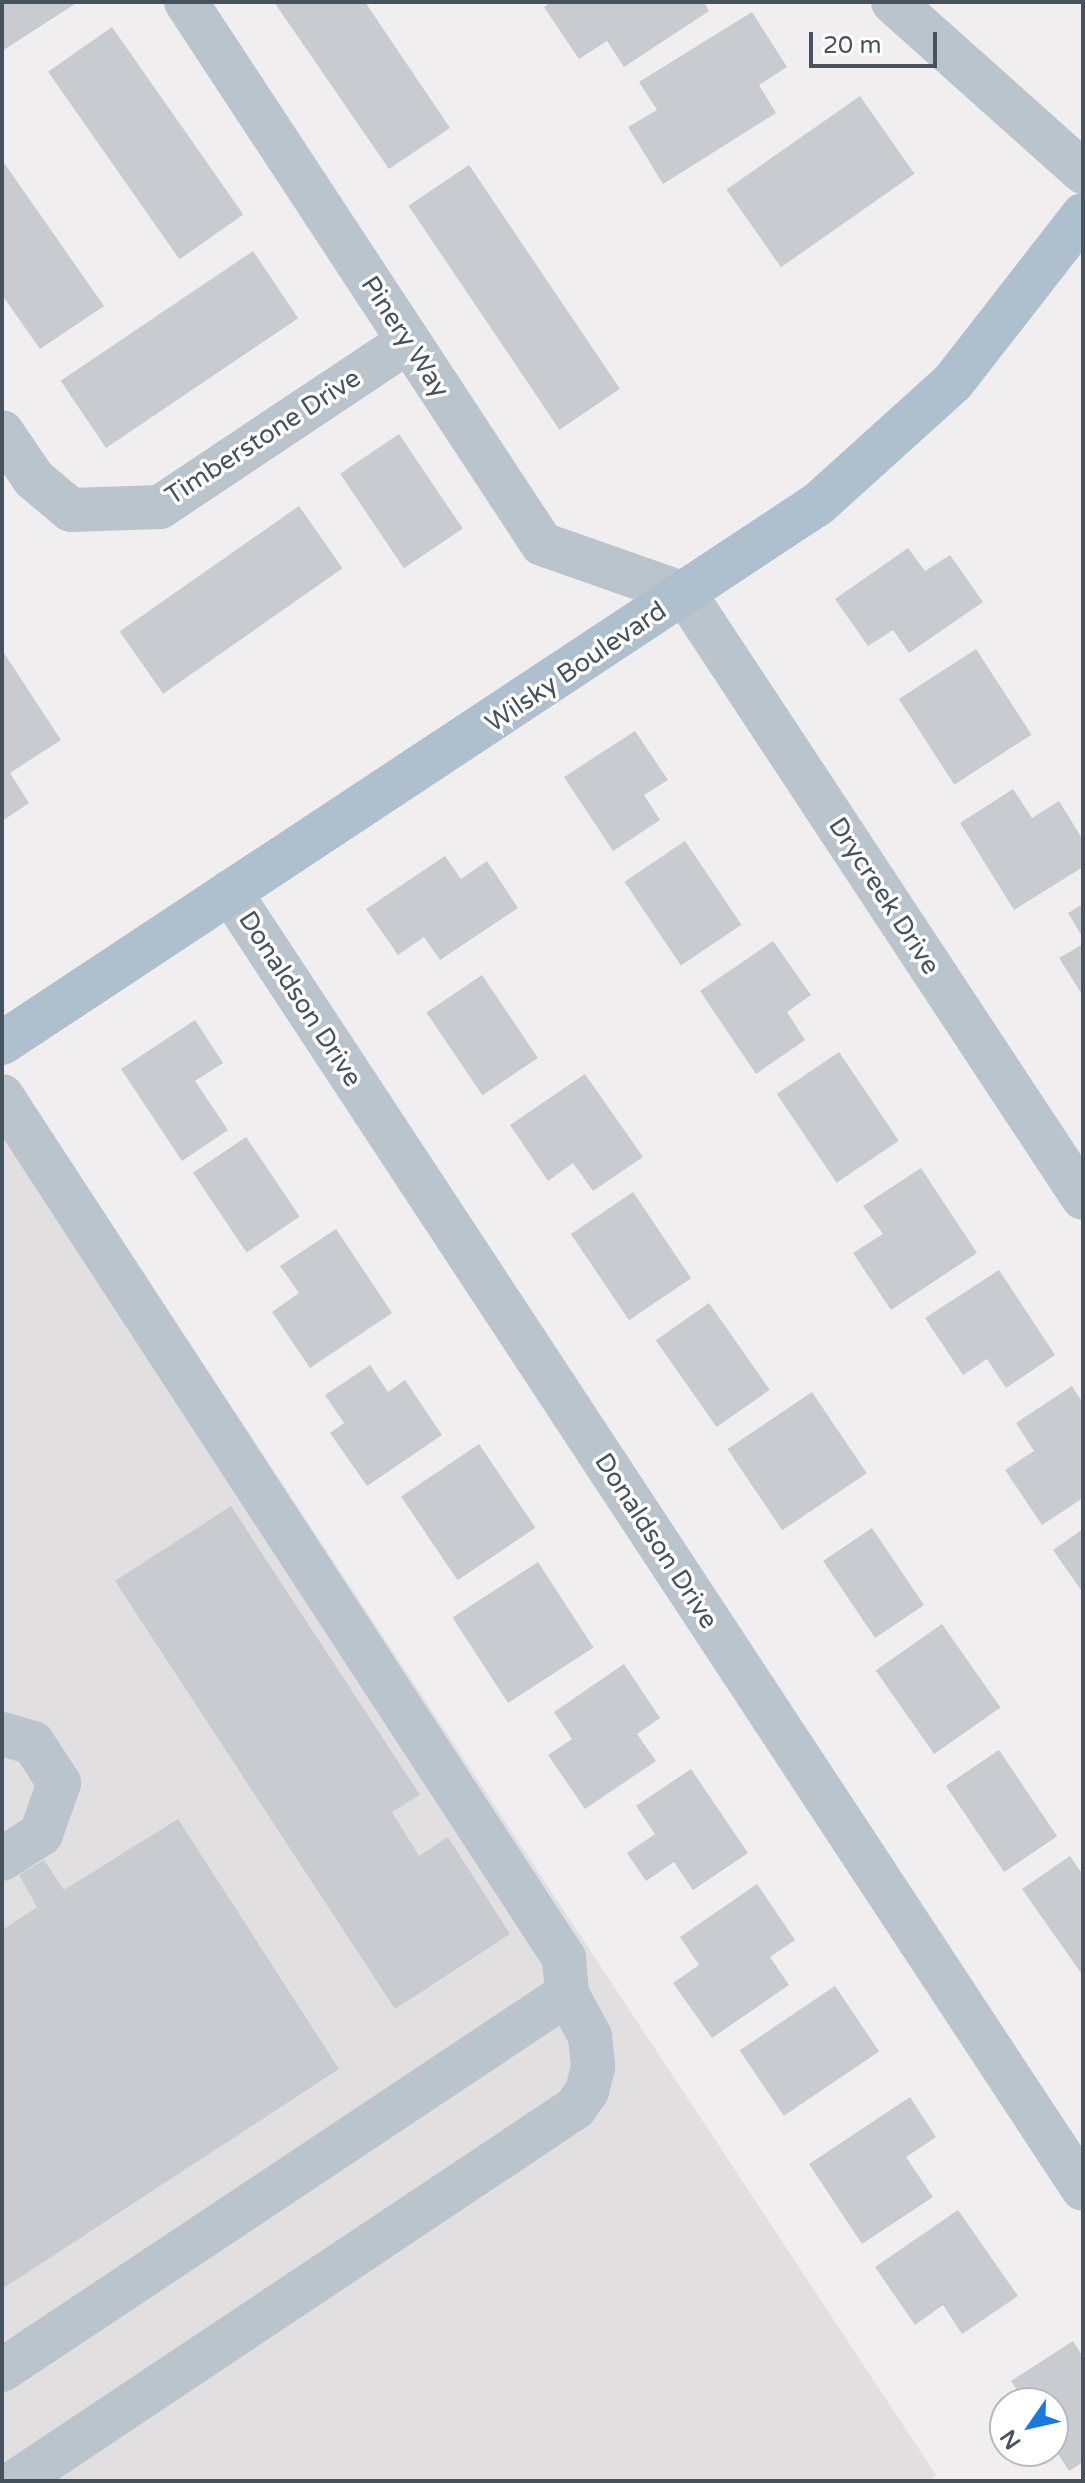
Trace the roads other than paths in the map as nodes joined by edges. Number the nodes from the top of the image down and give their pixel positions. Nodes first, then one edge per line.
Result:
1 (186, 2) edge
2 (893, 2) edge
3 (1083, 172) edge
4 (1083, 215) edge
5 (407, 342) junction
6 (2, 432) edge
7 (685, 594) junction
8 (230, 892) junction
9 (7, 1030) edge
10 (2, 1096) edge
11 (1083, 1198) edge
12 (2, 1734) edge
13 (2, 1859) edge
14 (567, 1994) junction
15 (1083, 2189) edge
16 (2, 2370) edge
17 (16, 2481) edge

1 - 5 street, Pinery Way
2 - 3 street
4 - 7 main road, Wilsky Boulevard
5 - 6 street, Timberstone Drive
5 - 7 street, Pinery Way
7 - 8 main road, Wilsky Boulevard
7 - 11 street, Drycreek Drive
8 - 9 main road, Wilsky Boulevard
8 - 15 street, Donaldson Drive
10 - 14 street
12 - 13 street
14 - 16 street
14 - 17 street

